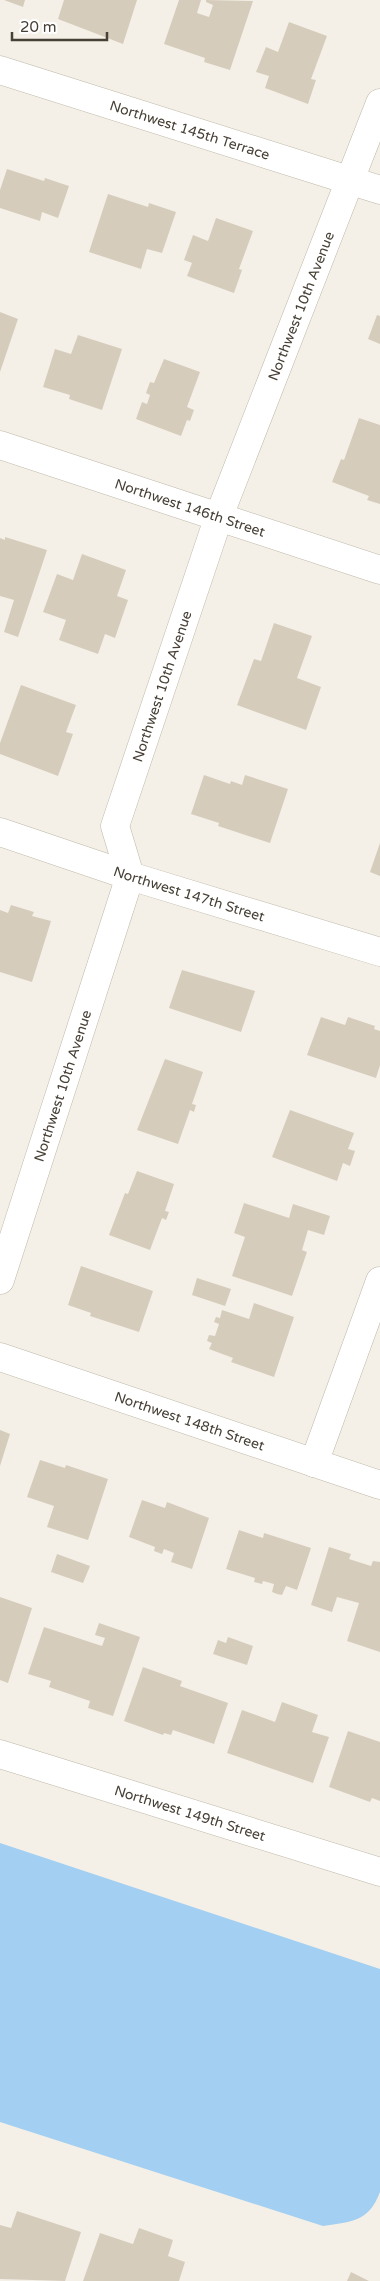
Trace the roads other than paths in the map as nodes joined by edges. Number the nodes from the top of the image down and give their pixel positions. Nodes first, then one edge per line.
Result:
1 (0, 70) edge
2 (380, 103) edge
3 (351, 180) junction
4 (380, 190) edge
5 (0, 445) edge
6 (219, 516) junction
7 (380, 570) edge
8 (0, 832) edge
9 (130, 876) junction
10 (380, 952) edge
11 (0, 1280) edge
12 (380, 1281) edge
13 (0, 1357) edge
14 (314, 1463) junction
15 (380, 1485) edge
16 (0, 1754) edge
17 (380, 1872) edge

1 - 3 street, Northwest 145th Terrace
2 - 3 street, Northwest 10th Avenue
3 - 4 street, Northwest 145th Terrace
3 - 6 street, Northwest 10th Avenue
5 - 6 street, Northwest 146th Street
6 - 7 street, Northwest 146th Street
6 - 9 street, Northwest 10th Avenue
8 - 9 street, Northwest 147th Street
9 - 10 street, Northwest 147th Street
9 - 11 street, Northwest 10th Avenue
12 - 14 street
13 - 14 street, Northwest 148th Street
14 - 15 street, Northwest 148th Street
16 - 17 street, Northwest 149th Street

